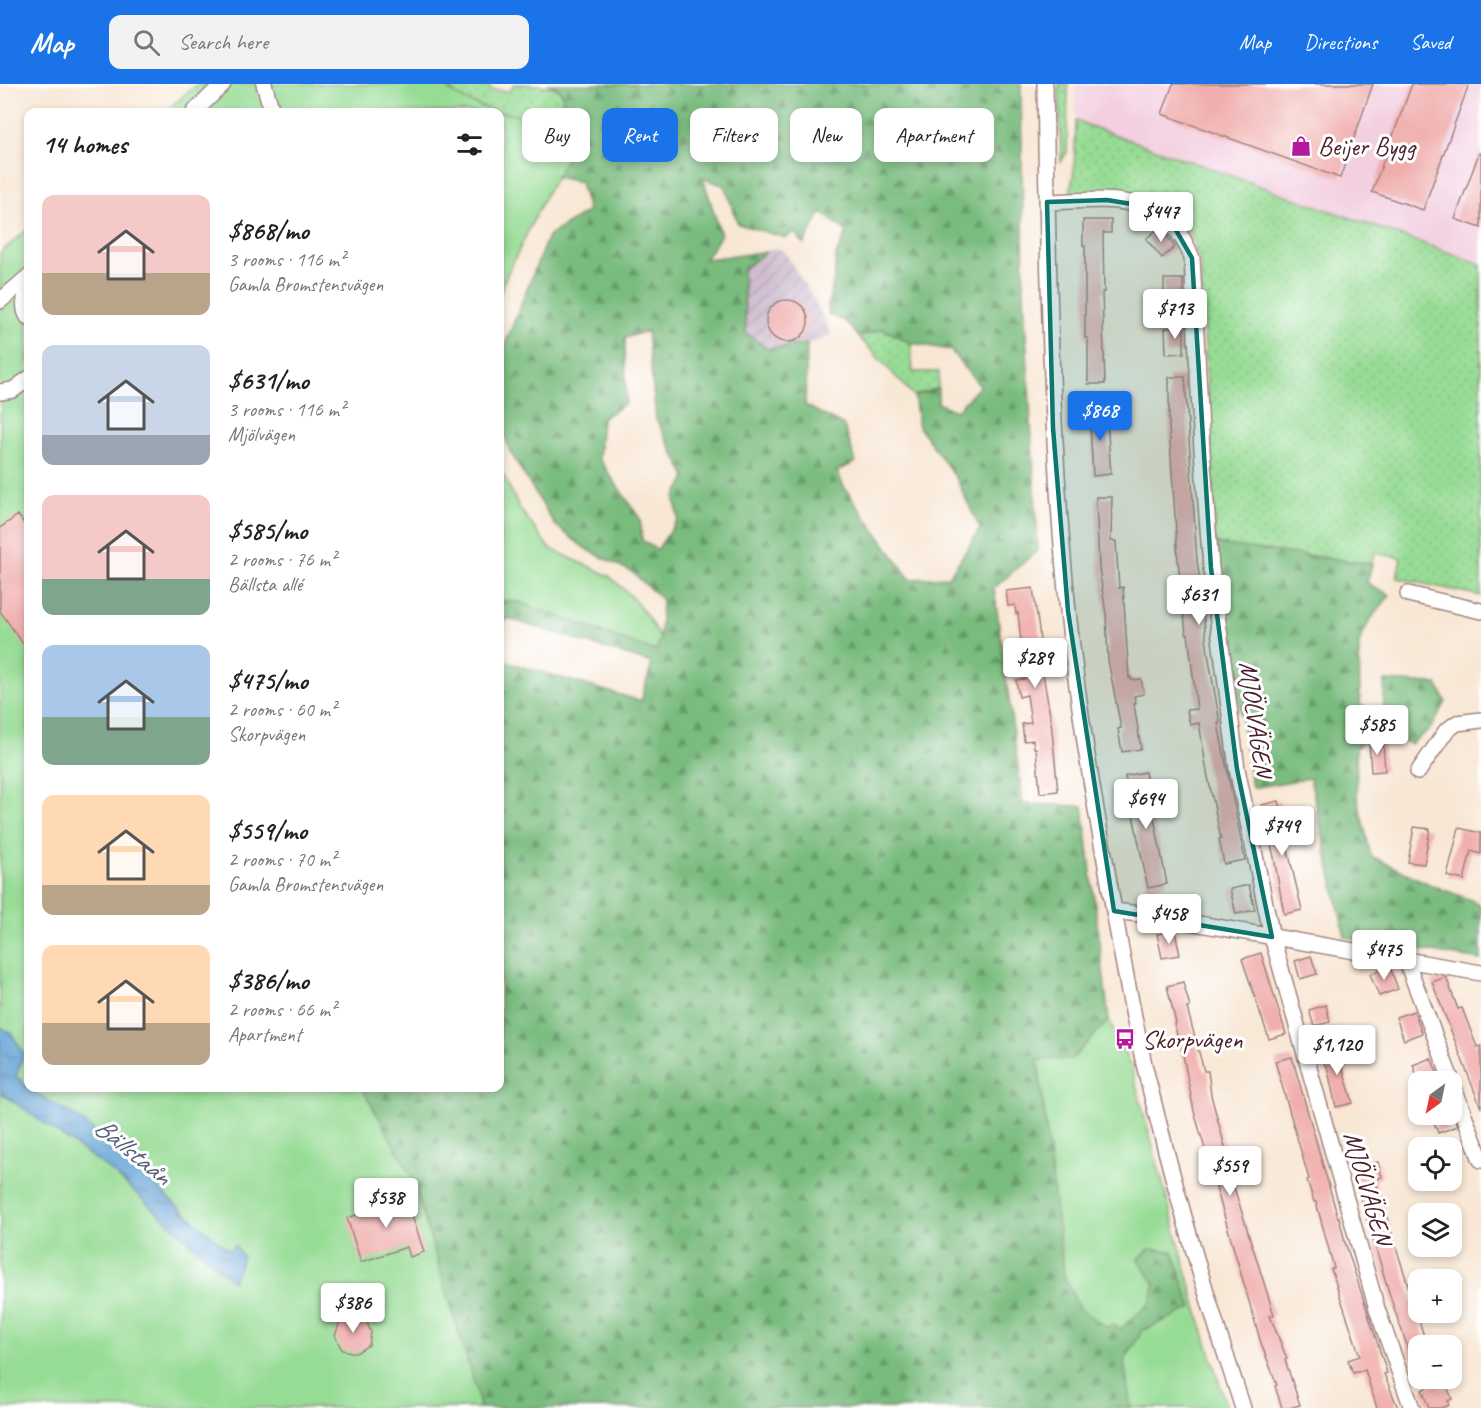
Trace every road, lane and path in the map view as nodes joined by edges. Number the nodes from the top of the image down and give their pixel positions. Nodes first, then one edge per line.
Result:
1 (223, 84) edge
2 (264, 84) edge
3 (1045, 84) edge
4 (198, 108) edge
5 (270, 108) edge
6 (1047, 202) junction
7 (24, 280) edge
8 (0, 301) edge
9 (24, 382) edge
10 (0, 392) edge
11 (1408, 594) dead end
12 (1481, 610) edge
13 (1481, 720) edge
14 (1418, 772) dead end
15 (1114, 911) junction
16 (1272, 936) junction
17 (1406, 960) junction
18 (1481, 973) edge
19 (1448, 1071) edge
20 (1462, 1109) edge
21 (1481, 1160) edge
22 (1243, 1408) edge
23 (1412, 1408) edge

1 - 4 street
2 - 5 street
3 - 6 street
6 - 15 street
6 - 16 street, MJÖLVÄGEN
7 - 8 street
9 - 10 street
11 - 12 street
13 - 14 street
15 - 16 street
15 - 22 street
16 - 17 street
16 - 23 street, MJÖLVÄGEN
17 - 18 street
17 - 19 street
20 - 21 street

